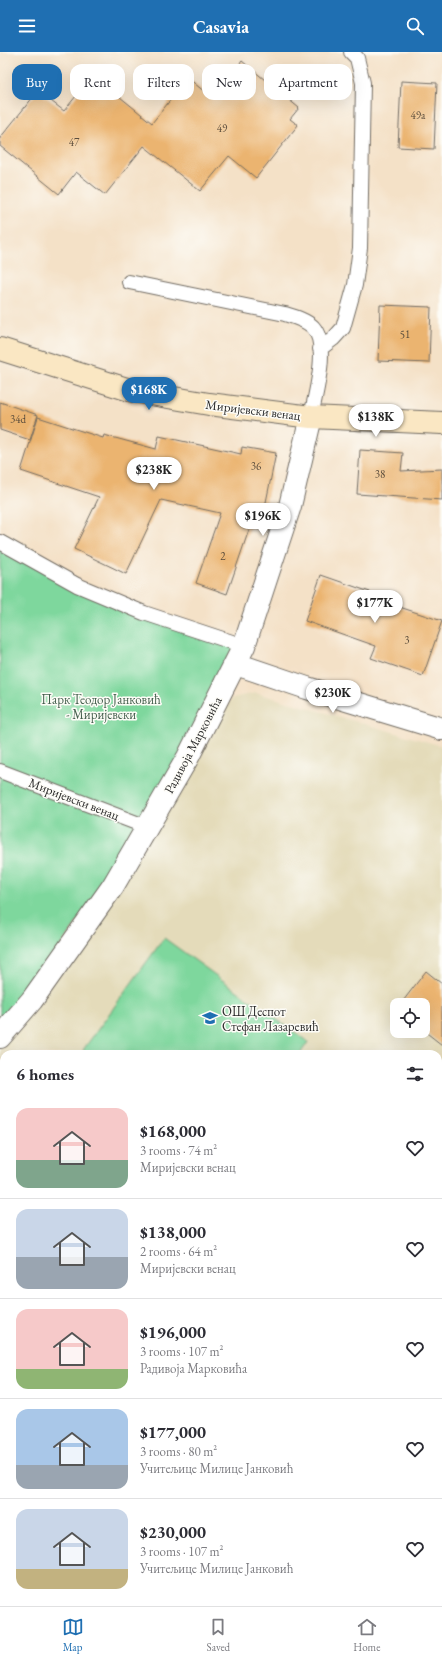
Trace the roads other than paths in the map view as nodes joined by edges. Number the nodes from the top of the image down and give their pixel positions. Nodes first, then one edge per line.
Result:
1 (351, 52) edge
2 (129, 282) dead end
3 (0, 349) edge
4 (320, 349) junction
5 (312, 417) junction
6 (442, 423) edge
7 (0, 542) edge
8 (240, 655) junction
9 (442, 729) edge
10 (0, 771) edge
11 (147, 826) junction
12 (0, 1037) edge

1 - 4 lane
2 - 4 lane
3 - 5 street, Миријевски венац
4 - 5 lane
5 - 6 street, Миријевски венац
5 - 8 street, Радивоја Марковића
7 - 8 lane
8 - 9 street
8 - 11 street, Радивоја Марковића
10 - 11 lane, Миријевски венац
11 - 12 street, Радивоја Марковића

